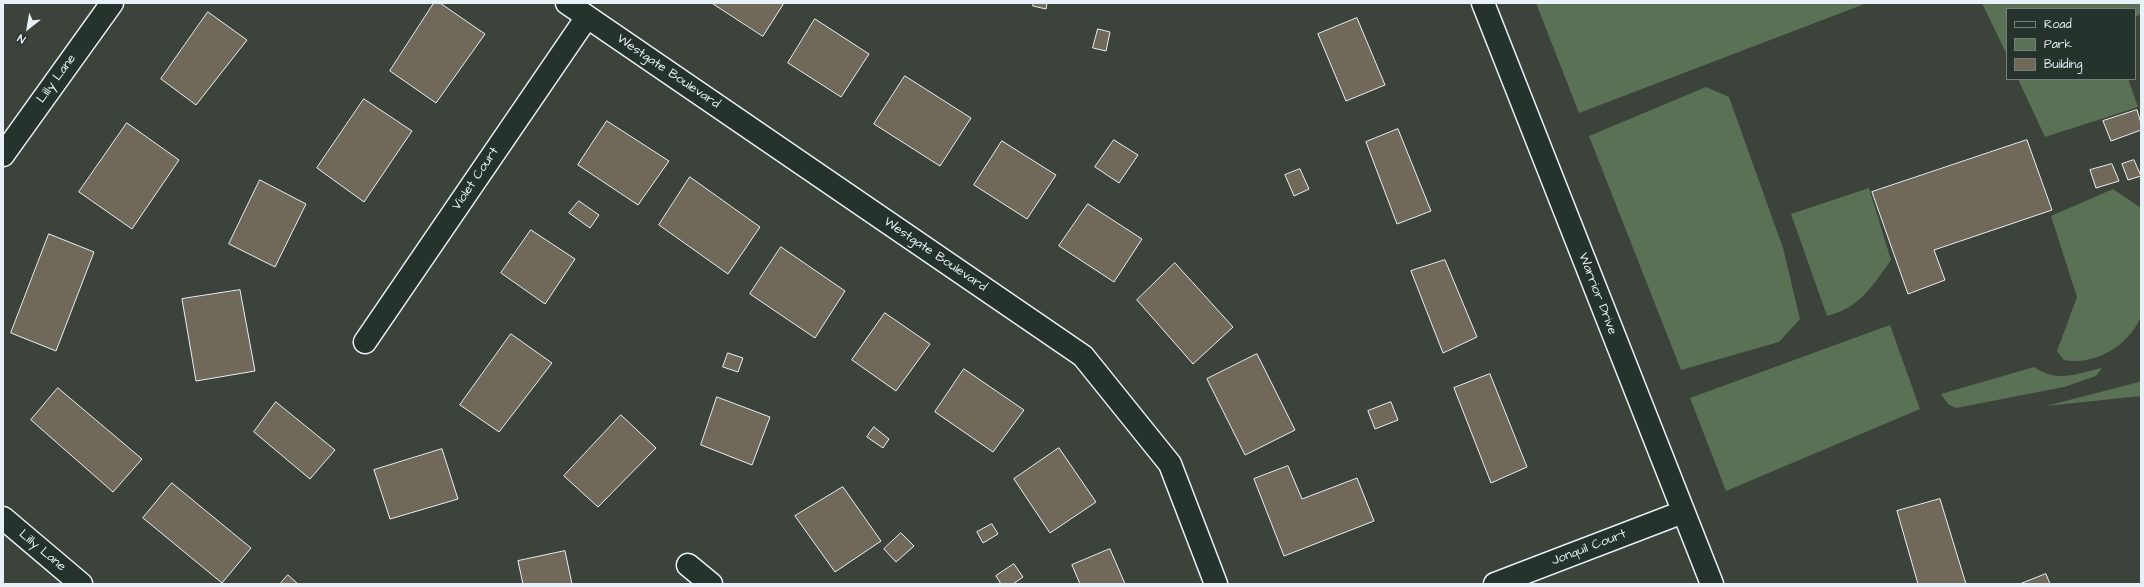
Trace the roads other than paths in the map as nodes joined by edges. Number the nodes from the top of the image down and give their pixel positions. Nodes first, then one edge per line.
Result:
1 (112, 3) edge
2 (567, 3) edge
3 (1483, 3) edge
4 (586, 17) junction
5 (3, 155) edge
6 (365, 342) dead end
7 (1683, 512) junction
8 (3, 518) edge
9 (688, 565) dead end
10 (81, 584) edge
11 (711, 584) edge
12 (1216, 584) edge
13 (1495, 584) edge
14 (1712, 584) edge

1 - 5 street, Lilly Lane
2 - 4 street, Westgate Boulevard
3 - 7 street, Warrior Drive
4 - 6 street, Violet Court
4 - 12 street, Westgate Boulevard
7 - 13 street, Jonquil Court
7 - 14 street, Warrior Drive
8 - 10 street, Lilly Lane
9 - 11 street

